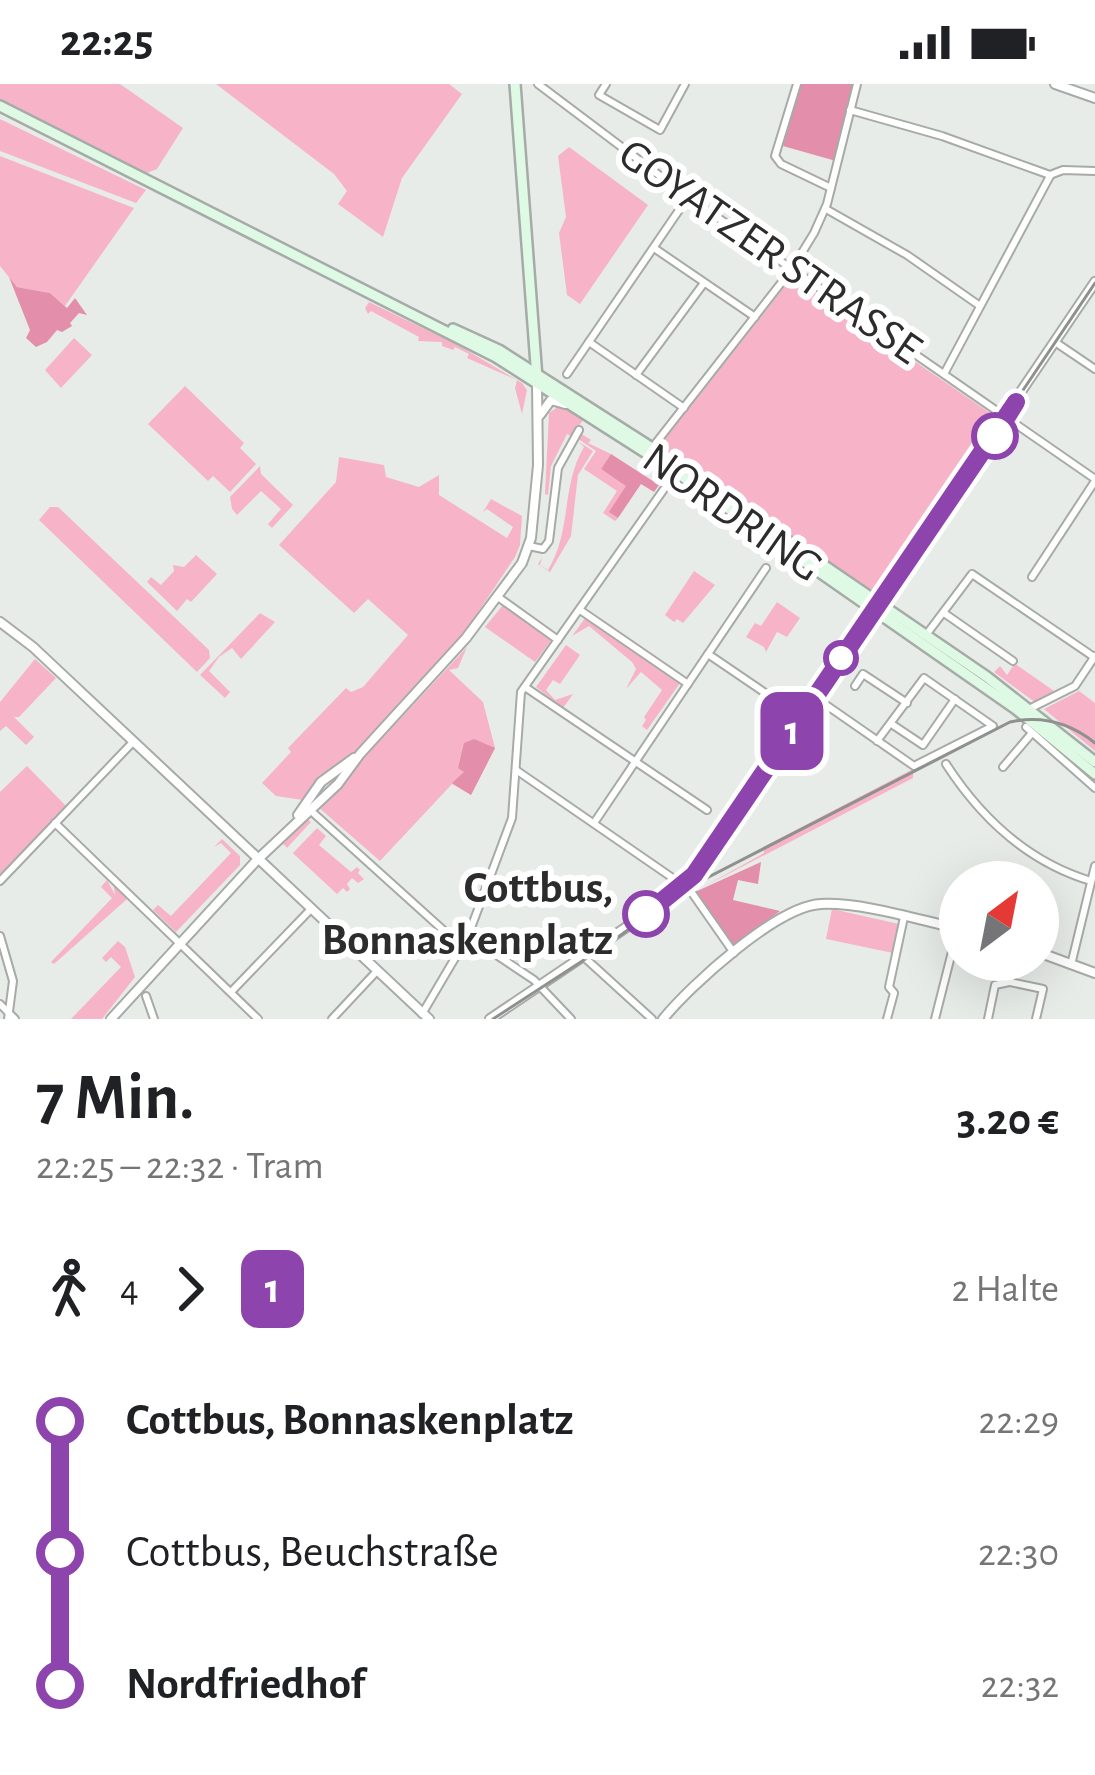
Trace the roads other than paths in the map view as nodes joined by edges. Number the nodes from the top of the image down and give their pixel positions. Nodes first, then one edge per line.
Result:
1 (515, 84) edge
2 (538, 84) edge
3 (606, 84) edge
4 (685, 84) edge
5 (797, 84) edge
6 (857, 84) edge
7 (1055, 84) edge
8 (1095, 98) edge
9 (0, 106) edge
10 (850, 110) junction
11 (1095, 171) edge
12 (1050, 175) junction
13 (832, 188) junction
14 (688, 197) junction
15 (826, 209) junction
16 (654, 248) junction
17 (792, 269) junction
18 (1095, 282) edge
19 (704, 283) junction
20 (980, 306) junction
21 (414, 315) junction
22 (755, 317) junction
23 (535, 339) junction
24 (589, 342) junction
25 (1054, 342) junction
26 (499, 350) junction
27 (1095, 369) edge
28 (567, 374) dead end
29 (944, 374) junction
30 (636, 375) junction
31 (537, 378) junction
32 (684, 407) junction
33 (583, 412) junction
34 (1006, 416) junction
35 (538, 420) junction
36 (579, 430) dead end
37 (652, 448) junction
38 (676, 472) junction
39 (1095, 480) edge
40 (529, 546) junction
41 (766, 568) dead end
42 (1032, 577) dead end
43 (498, 597) junction
44 (877, 607) junction
45 (580, 610) junction
46 (944, 614) junction
47 (0, 622) edge
48 (926, 635) junction
49 (558, 640) junction
50 (708, 654) junction
51 (1095, 657) edge
52 (1013, 661) dead end
53 (688, 684) junction
54 (855, 686) dead end
55 (525, 687) junction
56 (816, 698) junction
57 (955, 699) junction
58 (907, 703) junction
59 (1026, 710) junction
60 (802, 718) junction
61 (892, 725) junction
62 (877, 741) junction
63 (133, 742) junction
64 (923, 745) junction
65 (360, 754) junction
66 (930, 758) junction
67 (1095, 762) edge
68 (636, 764) junction
69 (946, 764) dead end
70 (1003, 767) dead end
71 (516, 770) junction
72 (1095, 775) edge
73 (1095, 788) edge
74 (310, 810) junction
75 (706, 810) dead end
76 (56, 823) junction
77 (594, 824) junction
78 (290, 826) junction
79 (256, 860) junction
80 (1095, 866) edge
81 (0, 881) edge
82 (1091, 881) junction
83 (686, 887) junction
84 (310, 910) junction
85 (904, 917) junction
86 (939, 924) edge
87 (0, 936) edge
88 (468, 936) junction
89 (179, 942) junction
90 (462, 946) junction
91 (734, 953) junction
92 (585, 958) junction
93 (1059, 960) edge
94 (1071, 964) junction
95 (376, 972) junction
96 (1095, 973) edge
97 (945, 981) edge
98 (1010, 982) joint
99 (540, 988) junction
100 (231, 992) junction
101 (146, 996) dead end
102 (0, 1004) edge
103 (426, 1016) edge
104 (11, 1017) edge
105 (114, 1019) edge
106 (154, 1019) edge
107 (258, 1019) edge
108 (332, 1019) edge
109 (490, 1019) edge
110 (571, 1019) edge
111 (652, 1019) edge
112 (663, 1019) edge
113 (887, 1019) edge
114 (935, 1019) edge
115 (988, 1019) edge
116 (1036, 1019) edge

1 - 23 main road
2 - 14 street, GOYATZER STRASSE
3 - 4 street
5 - 13 street
6 - 10 street
7 - 8 street
9 - 21 main road, NORDRING
10 - 12 street
10 - 13 street
11 - 12 street
12 - 20 street
13 - 15 street
14 - 16 street
14 - 17 street, GOYATZER STRASSE
15 - 17 street
15 - 20 street
16 - 19 street
16 - 24 street
17 - 22 street
17 - 29 street, GOYATZER STRASSE
18 - 25 street
19 - 22 street
19 - 30 street
20 - 29 street
21 - 26 main road, NORDRING
21 - 31 main road, NORDRING
22 - 32 street
23 - 26 main road
23 - 31 main road
24 - 28 street
24 - 30 street
25 - 27 street
25 - 34 street
26 - 31 main road, NORDRING
29 - 34 street, GOYATZER STRASSE
30 - 32 street
31 - 33 main road, NORDRING
31 - 35 street
31 - 37 main road, NORDRING
32 - 37 street
33 - 35 street
33 - 38 main road, NORDRING
34 - 39 street, GOYATZER STRASSE
34 - 44 street
35 - 40 street
36 - 40 street
37 - 44 main road, NORDRING
38 - 44 main road, NORDRING
38 - 45 street
39 - 42 street
40 - 43 street
41 - 50 street
43 - 49 street
43 - 65 street
44 - 48 main road, NORDRING
44 - 56 street
44 - 59 main road, NORDRING
45 - 49 street
45 - 53 street
46 - 48 street
46 - 51 street
46 - 52 street
47 - 63 street
48 - 59 main road, NORDRING
49 - 55 street
50 - 53 street
50 - 60 street
51 - 59 street
53 - 68 street
54 - 58 street
55 - 68 street
55 - 71 street
56 - 60 street
56 - 62 street
57 - 58 street
57 - 64 street
57 - 66 street
58 - 61 street
59 - 67 main road, NORDRING
59 - 72 main road, NORDRING
60 - 83 street
61 - 62 street
61 - 64 street
62 - 66 street
63 - 76 street
63 - 79 street
64 - 66 street
65 - 74 street
65 - 78 street
68 - 75 street
68 - 77 street
69 - 82 street
70 - 73 street
71 - 77 street
71 - 88 street
74 - 78 street
74 - 90 street
76 - 81 street
76 - 89 street
77 - 83 street
78 - 79 street
79 - 84 street
79 - 89 street
80 - 82 street
82 - 94 street
83 - 91 street
83 - 92 street
84 - 95 street
84 - 100 street
85 - 86 street
85 - 91 street
85 - 113 street
87 - 104 street
88 - 90 street
88 - 99 street
89 - 100 street
89 - 105 street
90 - 103 street
91 - 112 street
92 - 99 street
92 - 111 street
93 - 94 street
94 - 96 street
95 - 103 street
95 - 108 street
97 - 114 street
98 - 115 street
98 - 116 street
99 - 109 street
99 - 110 street
100 - 107 street
101 - 106 street
102 - 104 street

